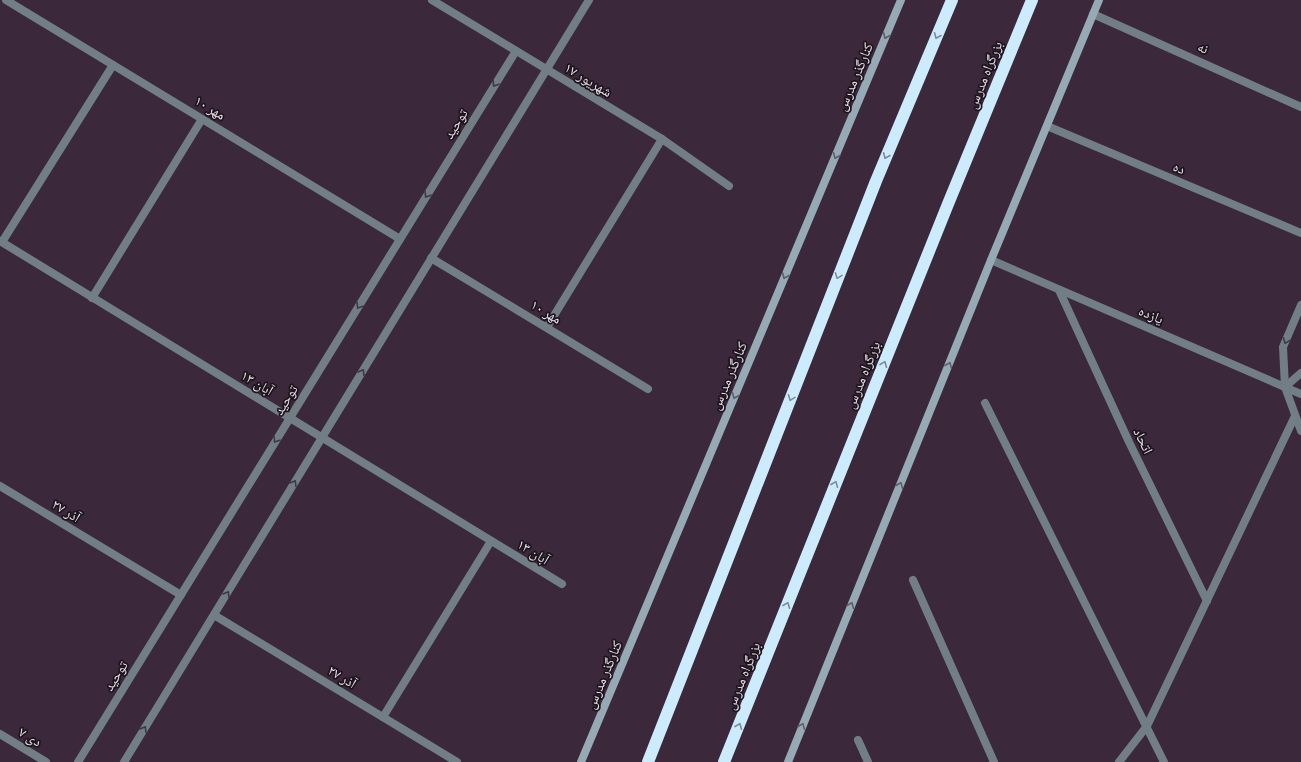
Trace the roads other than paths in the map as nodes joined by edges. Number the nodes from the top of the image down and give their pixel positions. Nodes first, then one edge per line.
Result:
1 (6, 0) edge
2 (432, 0) edge
3 (589, 0) edge
4 (901, 0) edge
5 (952, 0) edge
6 (1032, 0) edge
7 (1042, 0) edge
8 (1099, 0) edge
9 (1026, 14) junction
10 (1093, 14) junction
11 (516, 51) junction
12 (113, 65) junction
13 (546, 69) junction
14 (1301, 107) edge
15 (202, 119) junction
16 (1047, 126) junction
17 (662, 139) junction
18 (729, 186) dead end
19 (1301, 233) edge
20 (400, 238) junction
21 (1, 242) edge
22 (431, 258) junction
23 (991, 260) junction
24 (1059, 290) junction
25 (92, 298) junction
26 (1301, 305) edge
27 (547, 327) junction
28 (1301, 373) edge
29 (648, 388) dead end
30 (1285, 388) junction
31 (1301, 394) edge
32 (985, 403) dead end
33 (1295, 416) junction
34 (290, 418) junction
35 (1301, 431) edge
36 (322, 438) junction
37 (0, 486) edge
38 (491, 541) junction
39 (913, 580) dead end
40 (562, 584) dead end
41 (181, 595) junction
42 (1207, 601) junction
43 (214, 615) junction
44 (383, 717) junction
45 (1147, 726) junction
46 (0, 734) edge
47 (858, 740) dead end
48 (46, 762) edge
49 (78, 762) edge
50 (124, 762) edge
51 (457, 762) edge
52 (581, 762) edge
53 (648, 762) edge
54 (724, 762) edge
55 (788, 762) edge
56 (868, 762) edge
57 (994, 762) edge
58 (1119, 762) edge
59 (1164, 762) edge

1 - 12 street, ۱۰ مهر
2 - 11 street, ۱۷ شهریور
3 - 13 street
4 -> 52 street, کنارگذر مدرس
5 -> 53 highway
6 - 9 highway, بزرگراه مدرس
7 - 9 highway
8 - 10 street
54 -> 9 highway, بزرگراه مدرس
10 - 14 street, نه
10 - 16 street
11 - 13 street, ۱۷ شهریور
11 -> 20 street, توحید
12 - 15 street, ۱۰ مهر
12 - 21 street
13 - 17 street, ۱۷ شهریور
13 - 22 street
15 - 20 street, ۱۰ مهر
15 - 25 street
16 - 19 street, ده
16 - 23 street
17 - 18 street, ۱۷ شهریور
17 - 27 street
20 -> 34 street, توحید
21 - 25 street, ۱۳ آبان
22 - 27 street, ۱۰ مهر
36 -> 22 street
23 - 24 street, یازده
55 -> 23 street
24 - 30 street, یازده
24 - 42 street, اتحاد
25 - 34 street, ۱۳ آبان
26 -> 30 street
27 - 29 street, ۱۰ مهر
28 - 30 street
30 - 31 street, یازده
30 - 33 street
32 - 45 street
33 - 35 street
33 - 42 street
34 - 36 street, ۱۳ آبان
34 -> 41 street, توحید
36 - 38 street, ۱۳ آبان
43 -> 36 street
37 - 41 street, ۲۷ آذر
38 - 40 street, ۱۳ آبان
38 - 44 street
39 - 57 street
41 - 49 street, توحید
42 - 45 street
43 - 44 street, ۲۷ آذر
50 -> 43 street
44 - 51 street, ۲۷ آذر
45 - 58 street
45 - 59 street
46 - 48 street, ۷ دی
47 - 56 street

